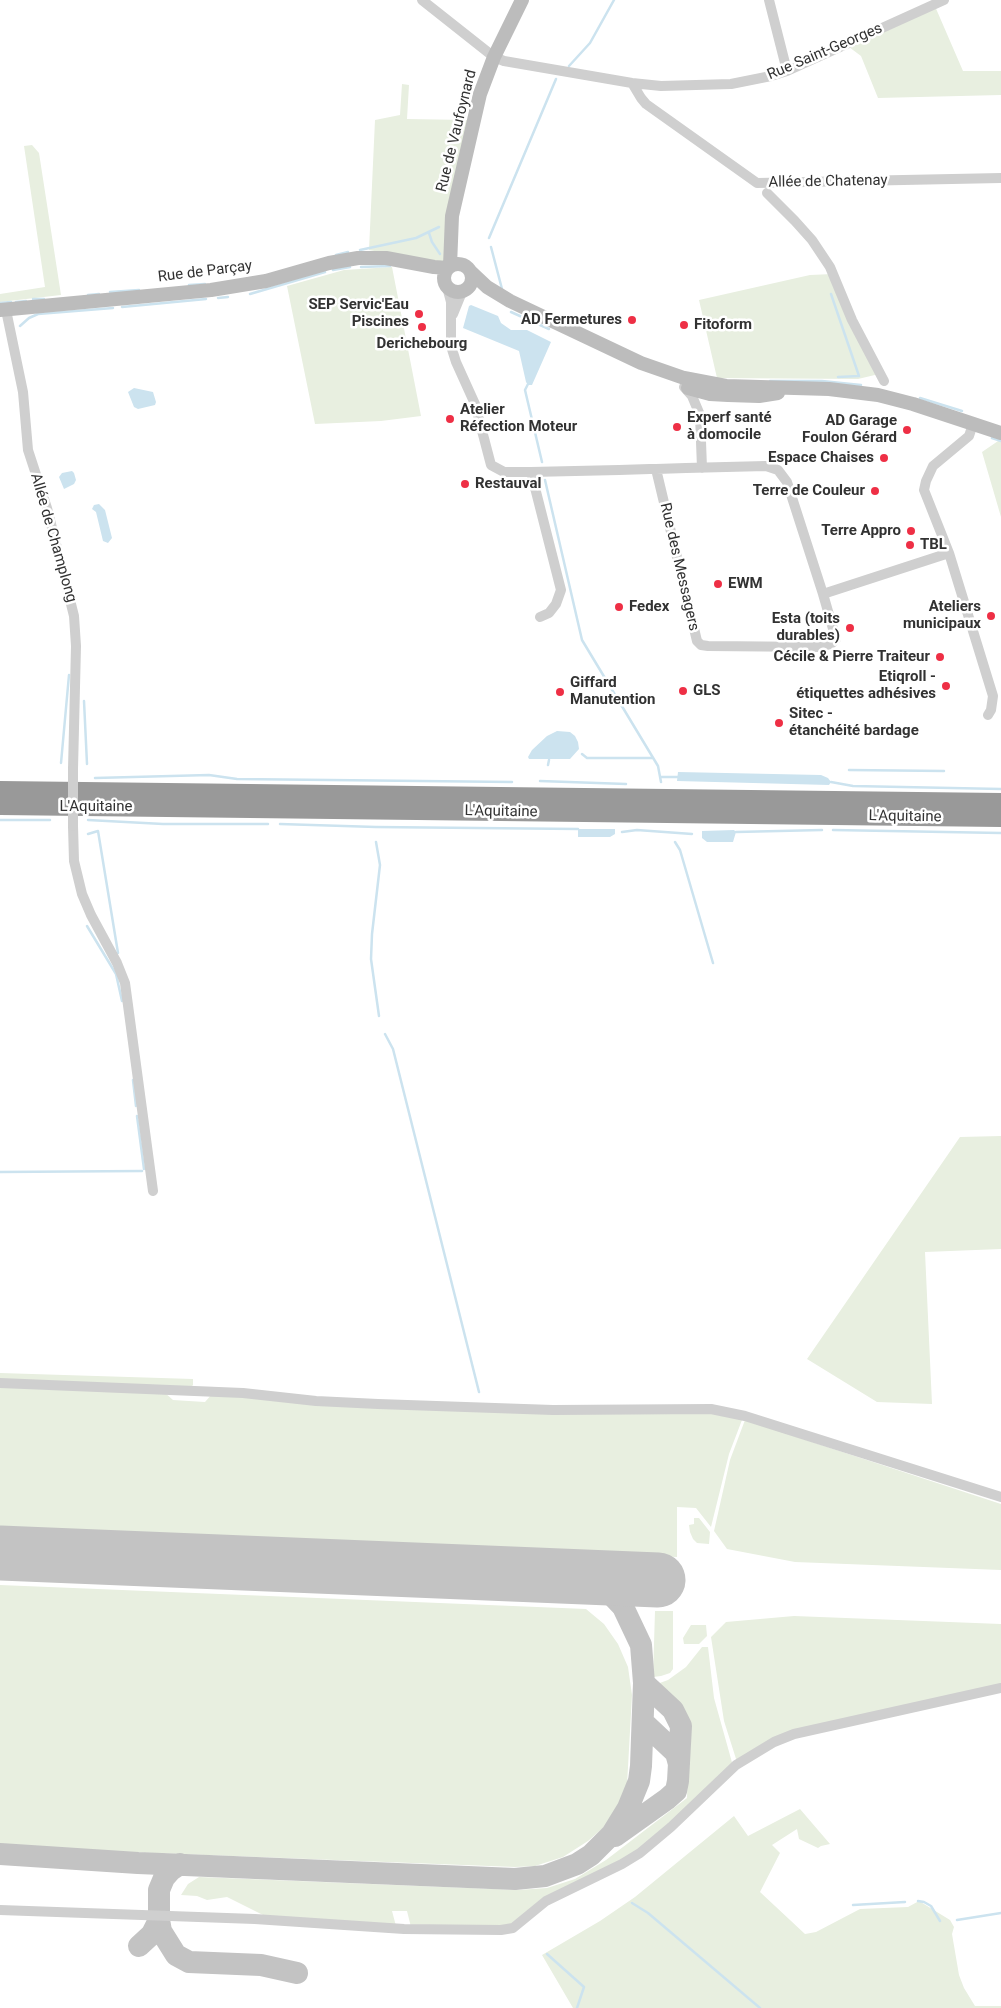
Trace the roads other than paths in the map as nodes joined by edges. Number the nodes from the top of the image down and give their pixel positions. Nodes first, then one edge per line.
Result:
1 (422, 0) edge
2 (522, 0) edge
3 (769, 0) edge
4 (944, 0) edge
5 (494, 57) junction
6 (787, 71) junction
7 (632, 84) junction
8 (1001, 178) edge
9 (762, 189) junction
10 (411, 263) junction
11 (458, 268) junction
12 (446, 285) junction
13 (463, 291) junction
14 (510, 301) junction
15 (3, 310) edge
16 (450, 324) junction
17 (884, 381) dead end
18 (807, 388) junction
19 (700, 391) junction
20 (973, 424) junction
21 (1001, 432) edge
22 (656, 468) junction
23 (702, 468) junction
24 (531, 472) junction
25 (949, 553) junction
26 (823, 594) junction
27 (540, 617) dead end
28 (988, 715) dead end
29 (0, 790) edge
30 (1001, 802) edge
31 (0, 806) edge
32 (1001, 818) edge
33 (153, 1191) dead end
34 (0, 1383) edge
35 (1001, 1497) edge
36 (1001, 1688) edge
37 (0, 1910) edge

1 - 5 street
2 - 5 street, Rue de Vaufoynard
3 - 6 street
4 - 6 street, Rue Saint-Georges
5 - 7 street, Rue Saint-Georges
5 - 11 street, Rue de Vaufoynard
6 - 7 street, Rue Saint-Georges
7 - 9 street, Allée de Chatenay
8 - 9 street, Allée de Chatenay
9 - 17 street
10 - 11 street, Rue de Parçay
10 - 12 street, Rue de Parçay
10 - 15 street, Rue de Parçay
11 - 12 street
11 - 13 street
11 - 14 street
12 - 13 street
12 - 16 street
13 - 14 street
13 - 16 street
14 - 19 street
15 - 33 street, Allée de Champlong, bridge
16 - 24 street
18 - 19 street
18 - 19 street
18 - 20 street
19 - 23 street
20 - 21 street
20 - 25 street
22 - 23 street
22 - 24 street
22 - 26 street, Rue des Messagers
23 - 26 street
24 - 27 street
25 - 26 street
25 - 28 street
29 - 30 highway, L'Aquitaine
31 - 32 highway, L'Aquitaine
34 - 35 street
36 - 37 street

